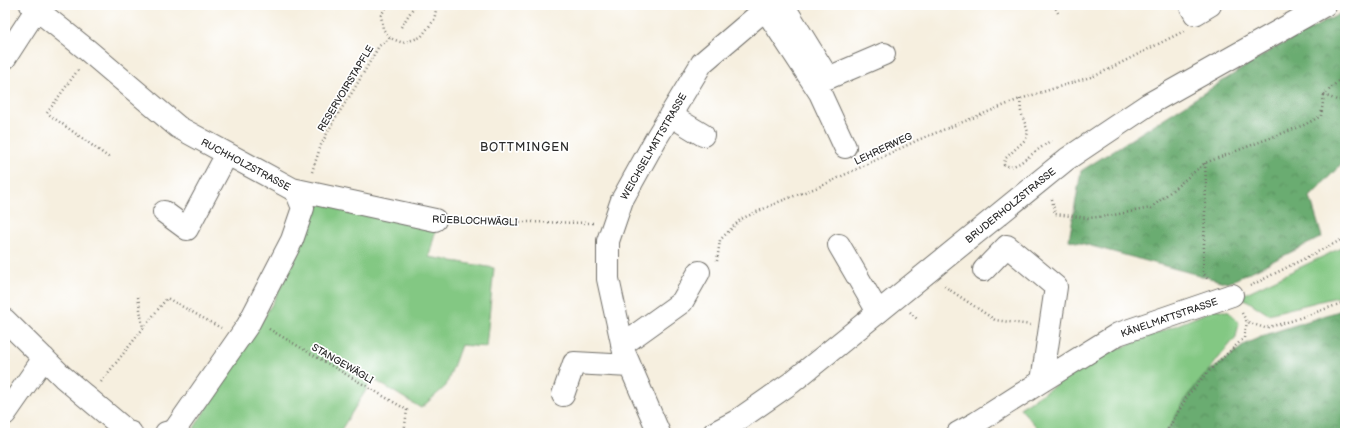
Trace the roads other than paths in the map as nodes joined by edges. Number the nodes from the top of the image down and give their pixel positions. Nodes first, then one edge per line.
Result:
1 (1325, 5) edge
2 (773, 6) edge
3 (34, 7) edge
4 (884, 54) dead end
5 (5, 58) edge
6 (670, 115) junction
7 (703, 135) dead end
8 (845, 147) dead end
9 (227, 154) junction
10 (292, 189) junction
11 (164, 212) dead end
12 (435, 220) road end
13 (839, 245) dead end
14 (708, 267) road end
15 (984, 270) dead end
16 (1226, 297) road end
17 (878, 312) junction
18 (5, 320) edge
19 (622, 345) junction
20 (44, 358) junction
21 (630, 366) junction
22 (1042, 380) junction
23 (563, 395) dead end
24 (5, 414) edge
25 (740, 428) edge
26 (131, 433) edge
27 (166, 433) edge
28 (659, 433) edge
29 (714, 433) edge
30 (958, 433) edge

1 - 17 street, BRUDERHOLZSTRASSE
2 - 4 street
2 - 6 street, WEICHSELMATTSTRASSE
2 - 8 street
3 - 5 street
3 - 9 street, RUCHHOLZSTRASSE
6 - 7 street
6 - 19 street, WEICHSELMATTSTRASSE
9 - 10 street, RUCHHOLZSTRASSE
9 - 11 street
10 - 12 street, RÜEBLOCHWÄGLI
10 - 27 street, RUCHHOLZSTRASSE
13 - 17 street
14 - 19 street
15 - 22 street
16 - 22 street, KÄNELMATTSTRASSE
17 - 25 street, BRUDERHOLZSTRASSE
18 - 20 street
19 - 21 street, WEICHSELMATTSTRASSE
20 - 24 street
20 - 26 street
21 - 23 street
21 - 28 street, WEICHSELMATTSTRASSE
22 - 30 street, KÄNELMATTSTRASSE
25 - 29 street, BRUDERHOLZSTRASSE

